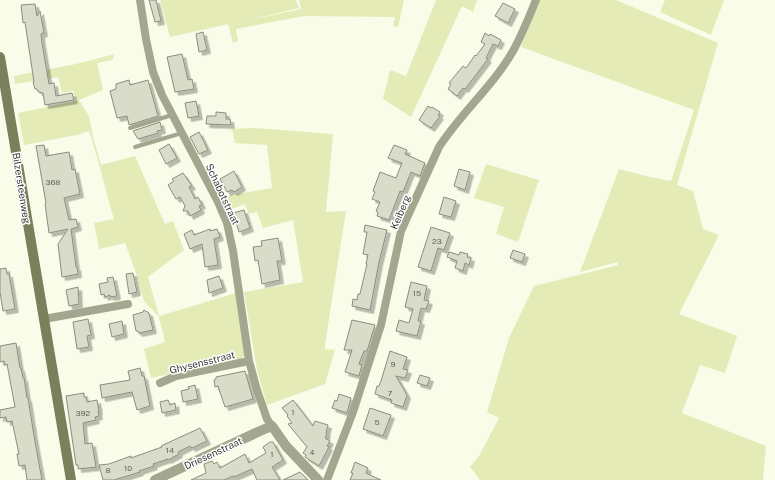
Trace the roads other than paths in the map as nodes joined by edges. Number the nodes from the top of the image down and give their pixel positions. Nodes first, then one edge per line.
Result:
1 (140, 0) edge
2 (536, 0) edge
3 (0, 57) edge
4 (172, 115) junction
5 (130, 128) dead end
6 (182, 133) junction
7 (135, 147) dead end
8 (128, 304) dead end
9 (44, 319) junction
10 (249, 360) junction
11 (160, 383) dead end
12 (272, 426) junction
13 (71, 480) edge
14 (155, 480) edge
15 (318, 480) edge
16 (327, 480) edge

1 - 4 street, Schabotstraat
2 - 16 street, Keiberg
3 - 9 main road, Bilzersteenweg
4 - 5 lane
4 - 6 street, Schabotstraat
6 - 7 lane
6 - 10 street, Schabotstraat
8 - 9 street
9 - 13 main road, Bilzersteenweg
10 - 11 street, Ghysensstraat
10 - 12 street, Schabotstraat
12 - 14 street, Driesenstraat
12 - 15 street

